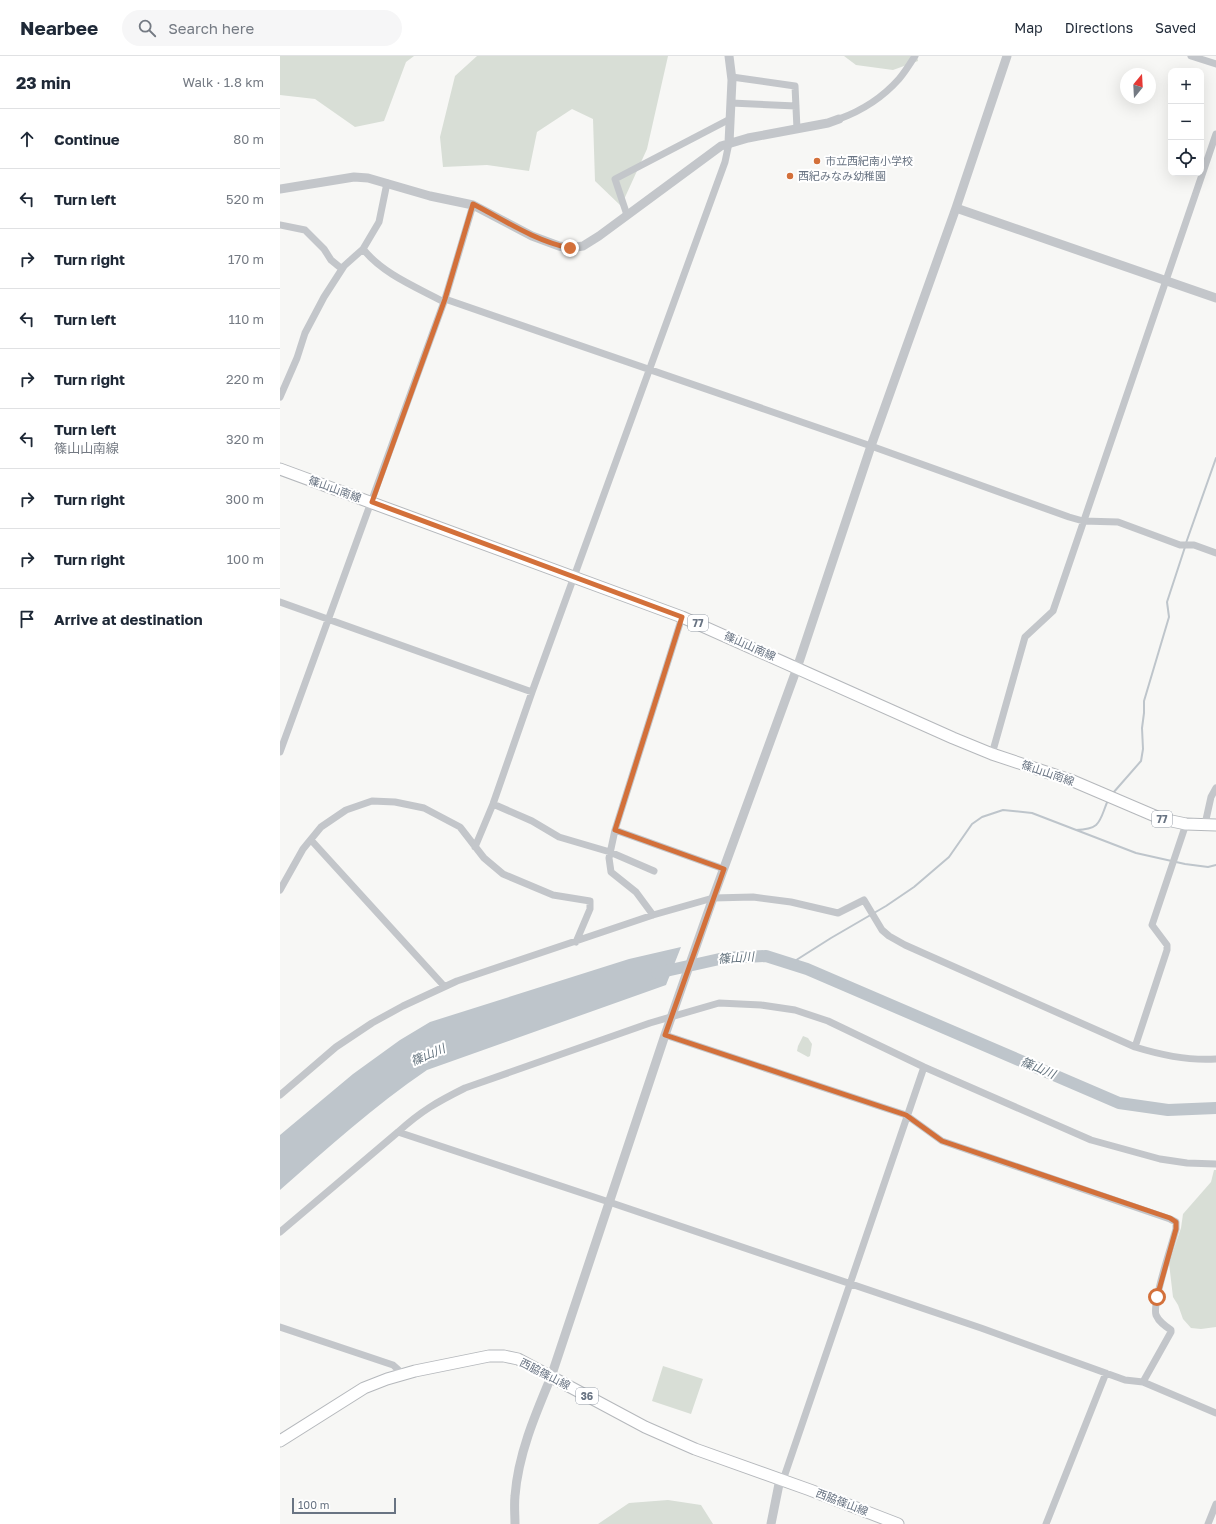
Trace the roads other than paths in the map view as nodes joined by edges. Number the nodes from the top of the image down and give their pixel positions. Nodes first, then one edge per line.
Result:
1 (729, 56) edge
2 (915, 56) edge
3 (1006, 56) edge
4 (1191, 56) edge
5 (1216, 64) edge
6 (732, 78) junction
7 (731, 103) junction
8 (796, 106) junction
9 (730, 119) junction
10 (839, 119) joint
11 (796, 129) junction
12 (1216, 134) edge
13 (729, 143) junction
14 (387, 183) junction
15 (280, 189) edge
16 (473, 204) junction
17 (956, 208) junction
18 (627, 215) junction
19 (280, 225) edge
20 (363, 248) junction
21 (342, 269) junction
22 (1166, 281) junction
23 (1216, 298) edge
24 (444, 300) junction
25 (649, 370) junction
26 (282, 388) edge
27 (280, 397) edge
28 (871, 446) junction
29 (280, 469) edge
30 (372, 502) junction
31 (1083, 522) junction
32 (1216, 553) edge
33 (575, 577) junction
34 (280, 602) edge
35 (682, 617) junction
36 (329, 620) junction
37 (797, 668) junction
38 (532, 692) junction
39 (280, 752) edge
40 (992, 754) junction
41 (1216, 788) edge
42 (493, 804) junction
43 (1186, 824) junction
44 (1210, 824) edge
45 (615, 830) junction
46 (311, 840) junction
47 (475, 847) junction
48 (610, 852) junction
49 (724, 869) junction
50 (654, 871) dead end
51 (280, 890) edge
52 (712, 902) junction
53 (653, 915) junction
54 (576, 942) junction
55 (444, 986) junction
56 (673, 1014) junction
57 (665, 1035) junction
58 (1135, 1047) junction
59 (1216, 1059) edge
60 (924, 1066) junction
61 (280, 1095) edge
62 (906, 1115) junction
63 (398, 1132) junction
64 (1216, 1164) edge
65 (609, 1202) junction
66 (280, 1232) edge
67 (849, 1284) junction
68 (280, 1327) edge
69 (1106, 1373) junction
70 (403, 1374) junction
71 (551, 1377) junction
72 (1142, 1382) junction
73 (1216, 1413) edge
74 (280, 1441) edge
75 (781, 1480) junction
76 (1216, 1504) edge
77 (515, 1524) edge
78 (771, 1524) edge
79 (898, 1524) edge
80 (1046, 1524) edge
81 (1208, 1524) edge

1 - 6 street
2 - 10 street
3 - 17 street
4 - 5 street
6 - 7 street
6 - 8 street
7 - 8 street
7 - 9 street
8 - 11 street
9 - 13 street
9 - 18 street
10 - 11 street
11 - 13 street
12 - 22 street
13 - 18 street
13 - 25 street
14 - 15 street
14 - 16 street
14 - 20 street
16 - 18 street
16 - 24 street
17 - 22 street
17 - 28 street
19 - 21 street
20 - 21 street
20 - 24 street
21 - 26 street
22 - 23 street
22 - 31 street
24 - 25 street
24 - 30 street
25 - 28 street
25 - 33 street
26 - 27 street
28 - 31 street
28 - 37 street
29 - 30 main road, 篠山山南線 / 77
30 - 33 main road, 篠山山南線 / 77
30 - 36 street
31 - 32 street
31 - 40 street
33 - 35 main road, 篠山山南線 / 77
33 - 38 street
34 - 36 street
35 - 37 main road, 篠山山南線 / 77
35 - 45 street
36 - 38 street
36 - 39 street
37 - 40 main road, 篠山山南線 / 77
37 - 49 street
38 - 42 street
40 - 43 main road, 篠山山南線 / 77
41 - 44 street
42 - 47 street
42 - 48 street
43 - 44 main road, 篠山山南線 / 77
43 - 58 street
45 - 48 street
45 - 49 street
46 - 47 street
46 - 51 street
46 - 55 street
47 - 54 street
48 - 50 street
48 - 53 street
49 - 52 street
52 - 53 street
52 - 56 street
52 - 58 street
53 - 54 street
54 - 55 street
55 - 61 street
56 - 57 street
56 - 60 street
56 - 63 street
57 - 62 street
57 - 65 street
58 - 59 street
60 - 62 street
60 - 64 street
62 - 67 street
62 - 72 street
63 - 65 street
63 - 66 street
65 - 67 street
65 - 71 street
67 - 69 street
67 - 75 street
68 - 70 street
69 - 72 street
69 - 80 street
70 - 71 main road, 西脇篠山線 / 36
70 - 74 main road, 西脇篠山線 / 36
71 - 75 main road, 西脇篠山線 / 36
71 - 77 street
72 - 73 street
75 - 78 street
75 - 79 main road, 西脇篠山線 / 36
76 - 81 street

